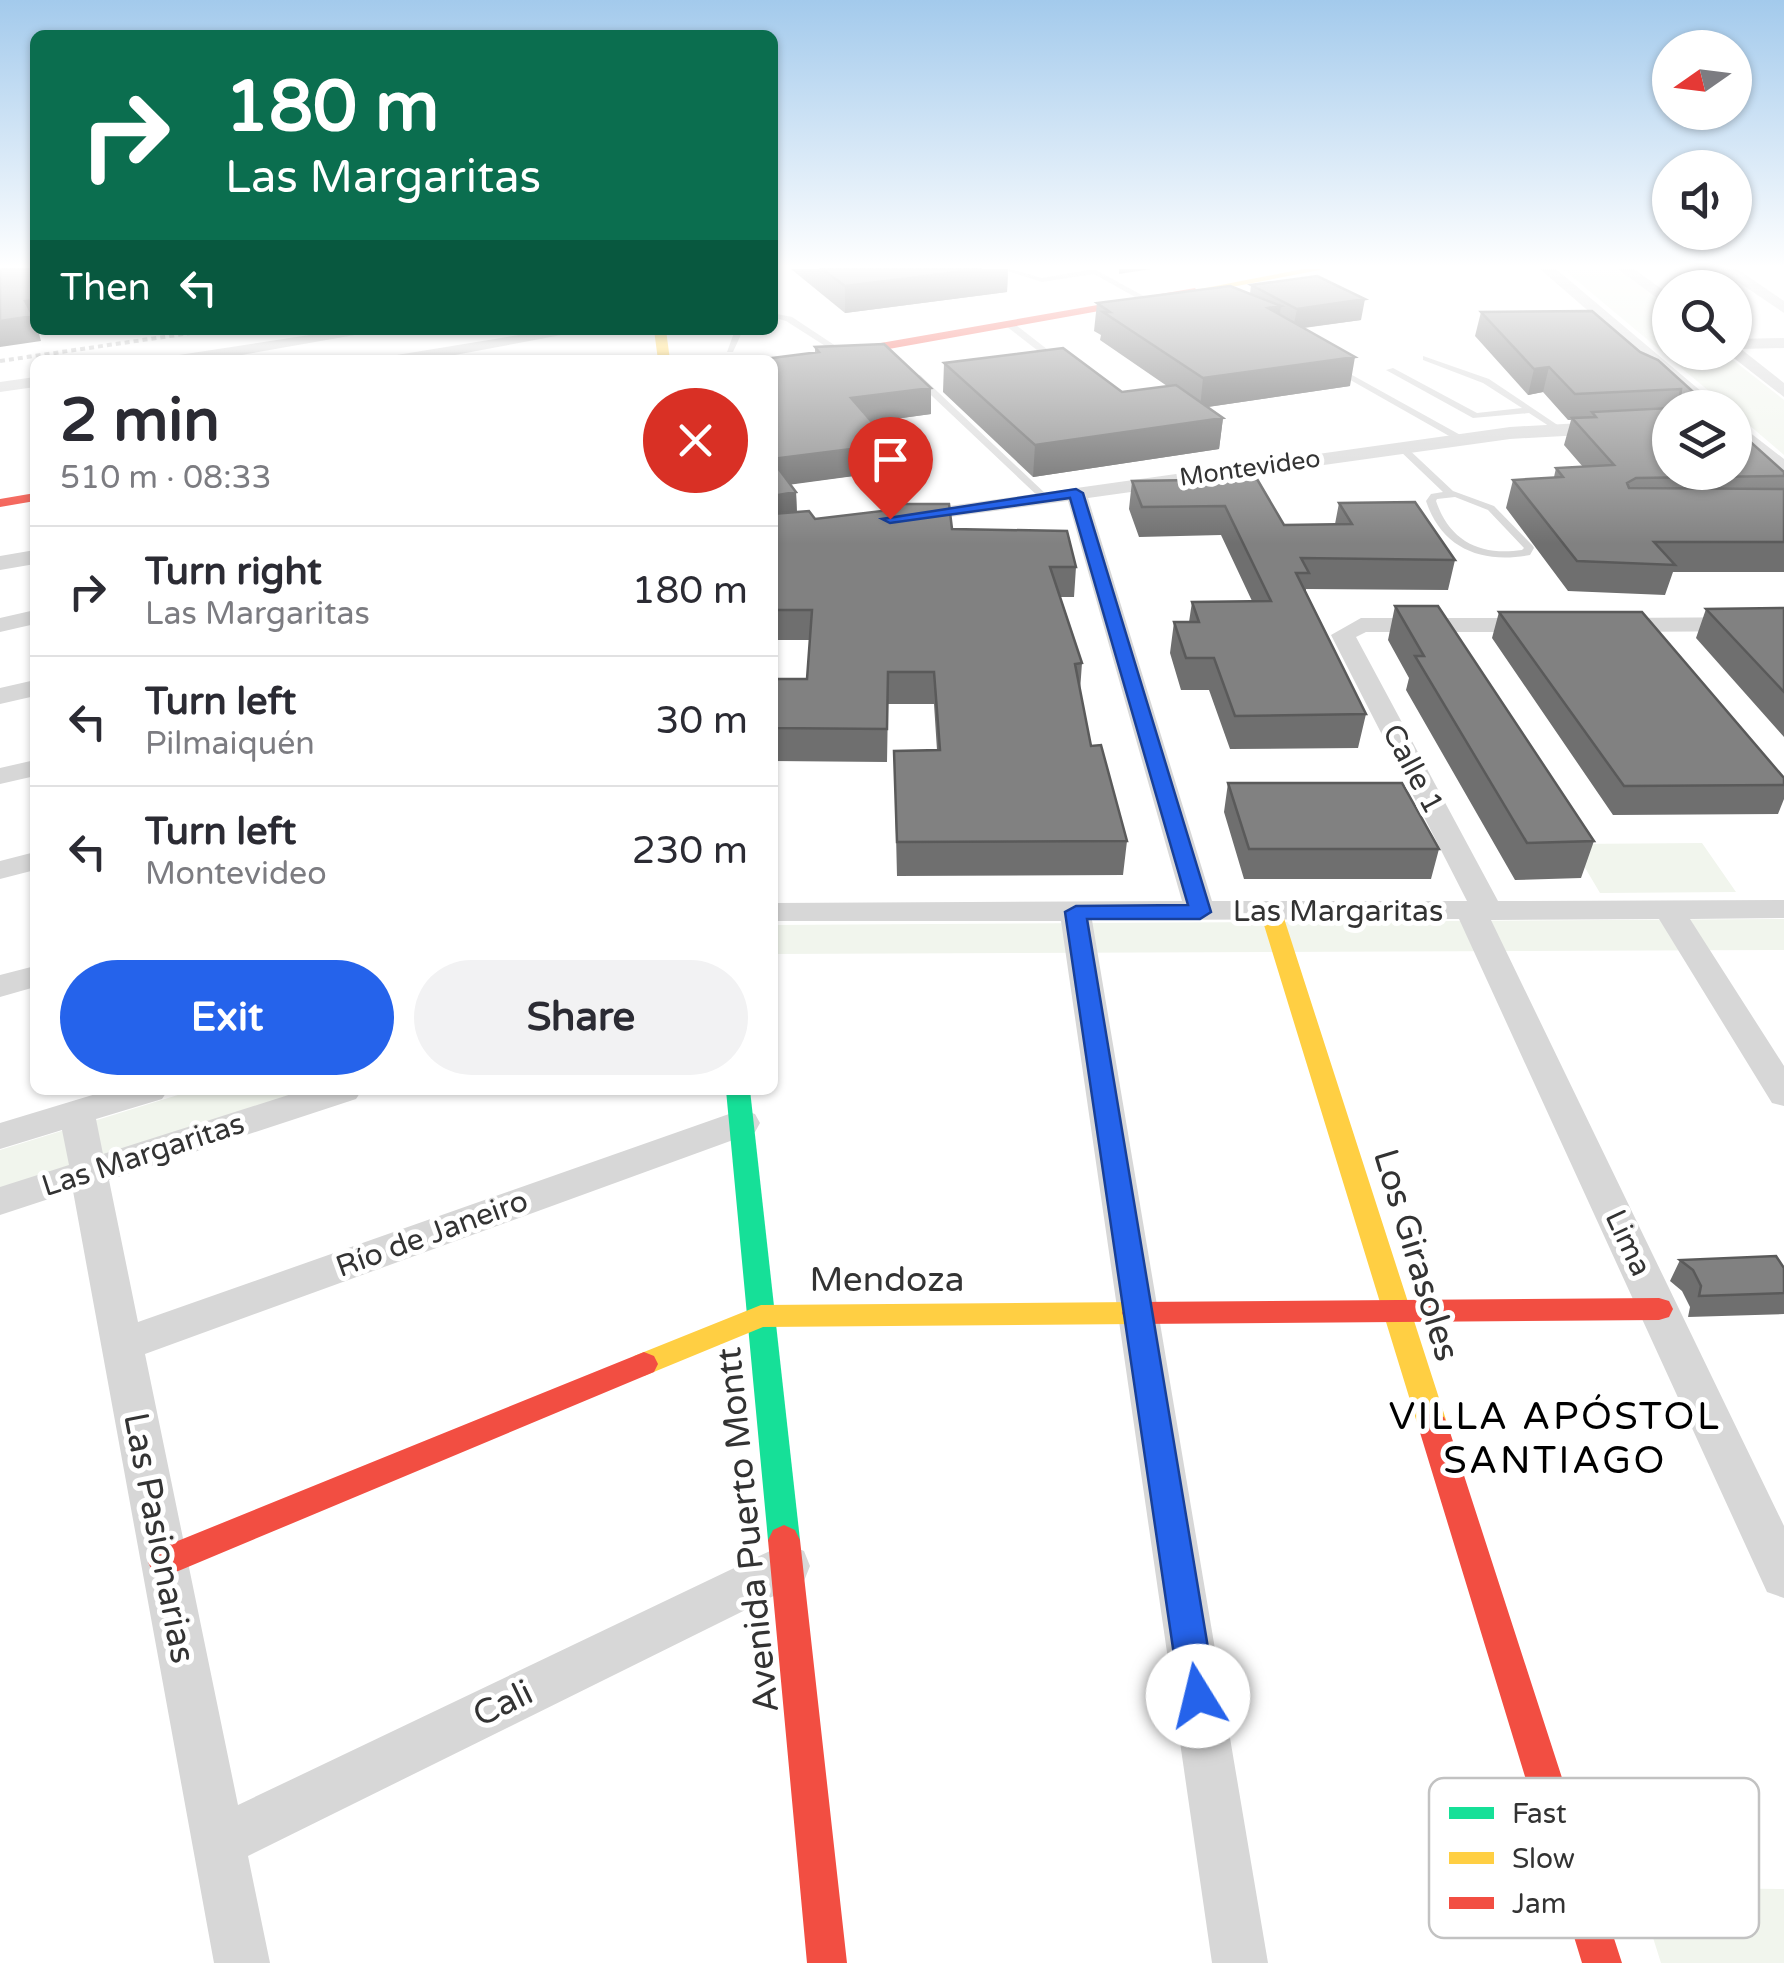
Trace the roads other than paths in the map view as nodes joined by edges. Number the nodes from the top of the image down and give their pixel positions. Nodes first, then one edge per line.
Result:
1 (804, 361) edge
2 (1055, 361) edge
3 (1433, 361) edge
4 (1656, 361) edge
5 (903, 364) edge
6 (778, 365) edge
7 (1330, 365) edge
8 (1752, 365) edge
9 (1063, 367) edge
10 (1390, 370) dead end
11 (30, 383) edge
12 (0, 387) edge
13 (1781, 387) edge
14 (1691, 390) edge
15 (1532, 410) junction
16 (1652, 425) edge
17 (1558, 428) junction
18 (1461, 439) junction
19 (1752, 442) edge
20 (1402, 446) junction
21 (1784, 469) edge
22 (1076, 493) junction
23 (1449, 494) junction
24 (30, 498) edge
25 (1045, 498) junction
26 (0, 504) edge
27 (890, 519) edge
28 (30, 558) edge
29 (0, 564) edge
30 (30, 619) edge
31 (0, 624) edge
32 (1784, 624) edge
33 (30, 689) edge
34 (0, 696) edge
35 (30, 769) edge
36 (0, 776) edge
37 (30, 863) edge
38 (0, 870) edge
39 (1669, 910) junction
40 (1784, 910) edge
41 (1480, 911) junction
42 (778, 912) edge
43 (1076, 912) junction
44 (1200, 912) junction
45 (1271, 912) junction
46 (30, 977) edge
47 (0, 986) edge
48 (1784, 1094) edge
49 (133, 1095) edge
50 (328, 1095) edge
51 (740, 1106) edge
52 (77, 1112) junction
53 (0, 1136) edge
54 (88, 1172) junction
55 (0, 1201) edge
56 (1659, 1309) junction
57 (1397, 1311) junction
58 (1138, 1313) junction
59 (761, 1316) junction
60 (122, 1345) junction
61 (164, 1562) junction
62 (787, 1566) junction
63 (1784, 1576) edge
64 (1544, 1778) edge
65 (218, 1842) junction
66 (1594, 1938) edge
67 (242, 1963) edge
68 (827, 1963) edge
69 (1240, 1963) edge
70 (1602, 1963) edge

1 - 6 street
2 - 9 lane
3 - 15 lane
4 - 14 street
5 - 25 lane
7 - 18 lane
8 - 13 street
10 - 15 lane
11 - 12 street
15 - 17 lane
16 - 17 street, Montevideo
17 - 18 street, Montevideo
18 - 20 street, Montevideo
19 - 21 street
20 - 22 street, Montevideo
20 - 23 lane
22 - 25 street, Montevideo
22 - 44 street
23 - 23 lane
24 - 26 street
25 - 27 street, Montevideo
28 - 29 street
30 - 31 street
32 - 41 street, Calle 1
33 - 34 street
35 - 36 street
37 - 38 street
39 - 40 street, Las Margaritas
39 - 41 street, Las Margaritas
39 - 48 street
41 - 45 street, Las Margaritas
41 - 56 street, Lima
42 - 43 street, Las Margaritas
43 - 44 street, Las Margaritas
43 - 58 street
44 - 45 street, Las Margaritas
45 - 57 street, Los Girasoles
46 - 47 street
49 - 52 street, Las Margaritas
50 - 54 street, Las Margaritas
51 - 59 street, Avenida Puerto Montt
51 - 60 street, Río de Janeiro
52 - 53 street, Las Margaritas
52 - 54 street, Las Pasionarias
54 - 55 street, Las Margaritas
54 - 60 street, Las Pasionarias
56 - 57 street, Mendoza
56 - 63 street, Lima
57 - 58 street, Mendoza
57 - 64 street, Los Girasoles
58 - 59 street, Mendoza
58 - 69 street
59 - 61 street, Mendoza
59 - 62 street, Avenida Puerto Montt
60 - 61 street, Las Pasionarias
61 - 65 street, Las Pasionarias
62 - 65 street, Cali
62 - 68 street, Avenida Puerto Montt
65 - 67 street, Las Pasionarias
66 - 70 street, Los Girasoles

